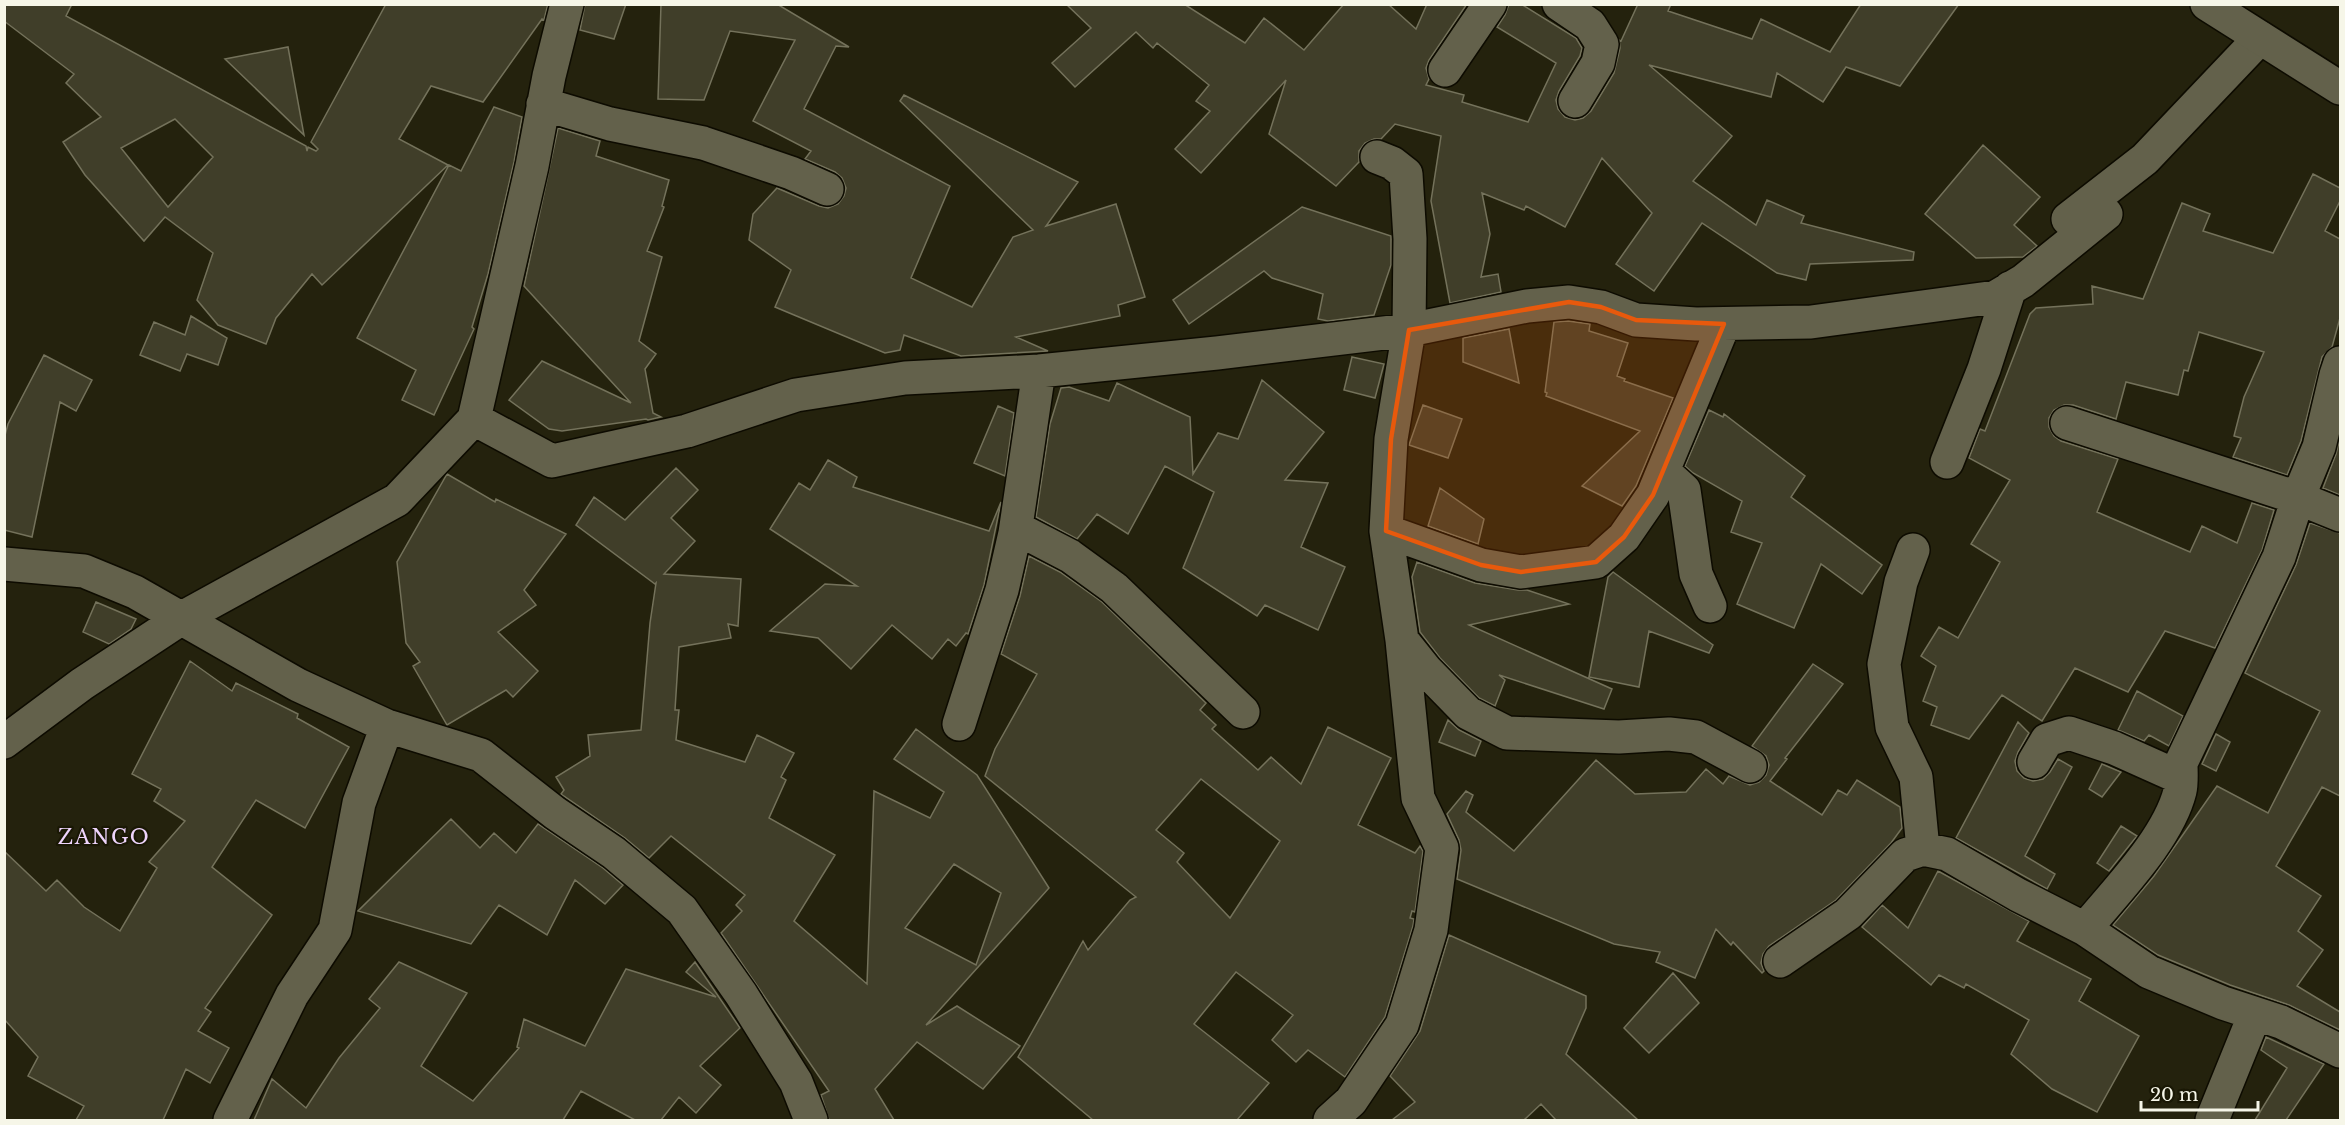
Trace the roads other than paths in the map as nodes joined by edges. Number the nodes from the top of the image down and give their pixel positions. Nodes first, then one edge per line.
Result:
1 (567, 4) edge
2 (1490, 4) edge
3 (1559, 4) edge
4 (2208, 4) edge
5 (2260, 38) junction
6 (1445, 70) dead end
7 (2340, 88) edge
8 (1575, 101) dead end
9 (543, 104) junction
10 (1377, 157) dead end
11 (827, 189) dead end
12 (2106, 214) dead end
13 (2044, 237) dead end
14 (2010, 288) junction
15 (1724, 324) junction
16 (1410, 330) junction
17 (2340, 363) edge
18 (1039, 371) junction
19 (474, 419) junction
20 (2067, 423) dead end
21 (1947, 462) dead end
22 (1663, 471) junction
23 (2298, 498) junction
24 (2340, 515) edge
25 (1016, 528) junction
26 (1386, 531) junction
27 (1913, 550) dead end
28 (4, 564) edge
29 (1710, 606) dead end
30 (182, 618) junction
31 (1402, 640) junction
32 (1243, 712) dead end
33 (959, 724) dead end
34 (387, 726) junction
35 (4, 742) edge
36 (2034, 762) dead end
37 (1750, 766) dead end
38 (2181, 778) junction
39 (1923, 849) junction
40 (2085, 929) junction
41 (1780, 961) dead end
42 (2255, 1014) junction
43 (2340, 1051) edge
44 (230, 1120) edge
45 (811, 1120) edge
46 (1330, 1120) edge
47 (2212, 1120) edge

1 - 9 street
2 - 6 street
3 - 8 street
4 - 5 street
5 - 7 street
5 - 13 street
9 - 11 street
9 - 19 street
10 - 16 street
12 - 14 street
14 - 15 street
14 - 21 street
15 - 16 street
15 - 22 street
16 - 18 street
16 - 26 street
17 - 23 street
18 - 19 street
18 - 25 street
19 - 30 street
20 - 23 street
22 - 26 street
22 - 29 street
23 - 24 street
23 - 38 street
25 - 32 street
25 - 33 street
26 - 31 street
27 - 39 street
28 - 30 street
30 - 34 street
30 - 35 street
31 - 37 street
31 - 46 street
34 - 44 street
34 - 45 street
36 - 38 street
38 - 40 street
39 - 40 street
39 - 41 street
40 - 42 street
42 - 43 street
42 - 47 street

